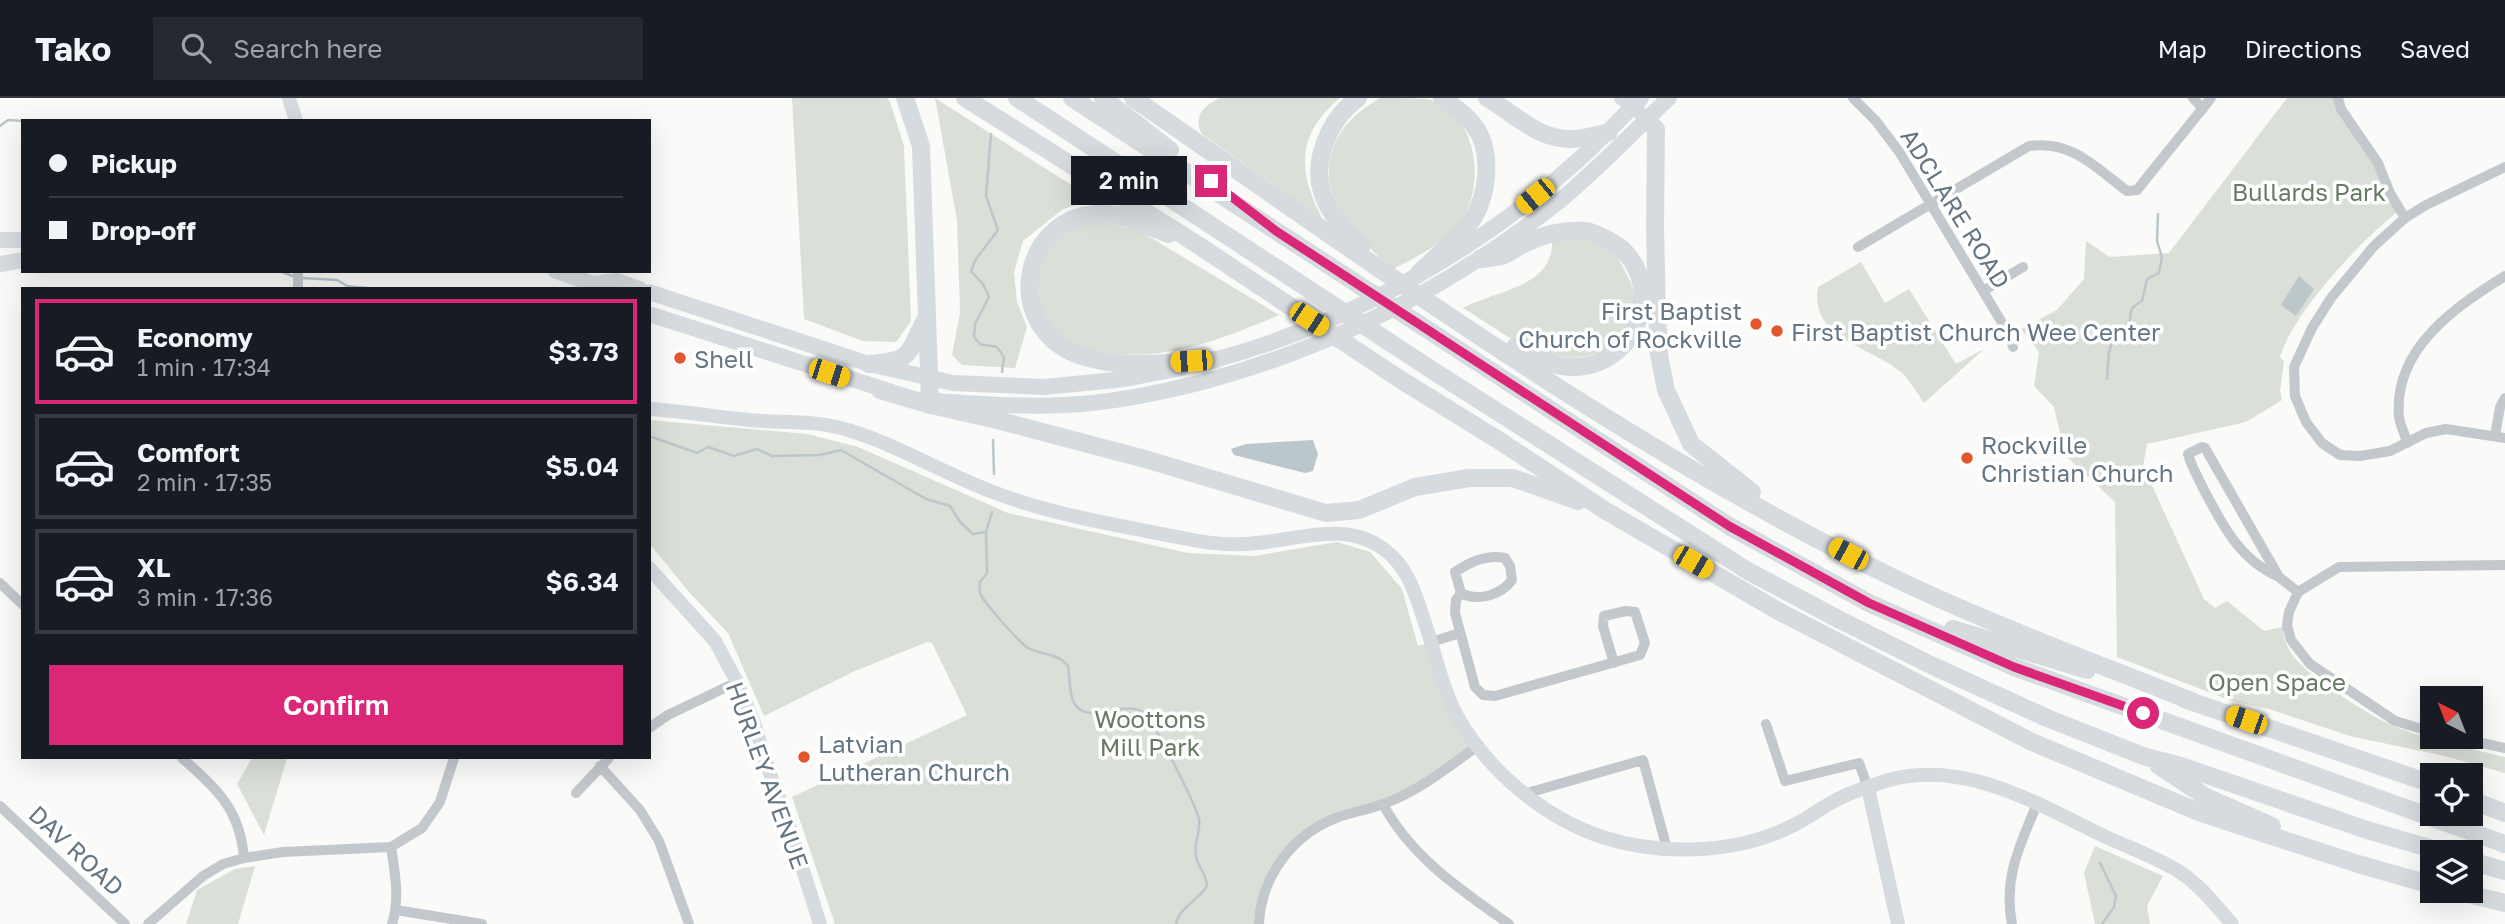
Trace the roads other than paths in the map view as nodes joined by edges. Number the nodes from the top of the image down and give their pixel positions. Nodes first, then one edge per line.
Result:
1 (289, 98) edge
2 (905, 98) edge
3 (965, 98) edge
4 (1017, 98) edge
5 (1072, 98) edge
6 (1103, 98) edge
7 (1133, 98) edge
8 (1358, 98) edge
9 (1442, 98) edge
10 (1487, 98) edge
11 (1669, 98) edge
12 (2193, 98) edge
13 (2211, 98) edge
14 (2338, 98) edge
15 (1631, 100) edge
16 (1859, 100) edge
17 (2203, 109) junction
18 (295, 119) edge
19 (1646, 119) junction
20 (1609, 132) junction
21 (2505, 167) edge
22 (1930, 205) junction
23 (2405, 218) junction
24 (1276, 231) junction
25 (0, 240) edge
26 (21, 240) edge
27 (1198, 245) junction
28 (1858, 247) dead end
29 (1480, 259) junction
30 (21, 260) edge
31 (0, 264) edge
32 (2023, 267) dead end
33 (561, 273) edge
34 (1418, 274) junction
35 (1391, 276) junction
36 (2505, 276) edge
37 (595, 286) edge
38 (615, 286) edge
39 (1983, 290) junction
40 (651, 293) edge
41 (1446, 314) junction
42 (651, 315) edge
43 (927, 317) junction
44 (2012, 347) dead end
45 (1215, 360) junction
46 (869, 364) junction
47 (929, 379) junction
48 (880, 390) junction
49 (2505, 398) edge
50 (930, 400) junction
51 (651, 409) edge
52 (2500, 437) edge
53 (2407, 443) junction
54 (1606, 512) junction
55 (1798, 528) junction
56 (2505, 565) edge
57 (651, 570) edge
58 (2279, 577) junction
59 (0, 583) edge
60 (2298, 592) junction
61 (1461, 593) junction
62 (21, 603) edge
63 (1869, 603) junction
64 (1460, 633) junction
65 (1431, 642) junction
66 (1614, 663) junction
67 (737, 682) junction
68 (2194, 702) junction
69 (1766, 724) dead end
70 (651, 727) edge
71 (2420, 728) edge
72 (2483, 743) edge
73 (1478, 746) junction
74 (2505, 748) edge
75 (2146, 757) junction
76 (183, 759) edge
77 (454, 759) edge
78 (608, 759) edge
79 (600, 766) junction
80 (2420, 780) edge
81 (1868, 788) junction
82 (576, 793) dead end
83 (1524, 794) junction
84 (2483, 801) edge
85 (2483, 803) edge
86 (1383, 804) junction
87 (2036, 804) junction
88 (0, 806) edge
89 (2505, 806) edge
90 (2505, 813) edge
91 (2505, 844) edge
92 (2420, 845) edge
93 (391, 847) junction
94 (1667, 849) junction
95 (244, 858) junction
96 (2358, 864) junction
97 (2483, 864) edge
98 (2505, 871) edge
99 (2420, 882) edge
100 (2483, 898) edge
101 (2505, 903) edge
102 (396, 910) junction
103 (125, 924) edge
104 (148, 924) edge
105 (392, 924) edge
106 (482, 924) edge
107 (689, 924) edge
108 (820, 924) edge
109 (1259, 924) edge
110 (1508, 924) edge
111 (1898, 924) edge
112 (2012, 924) edge
113 (2232, 924) edge

1 - 18 street
2 - 43 highway
3 - 27 highway
4 - 75 highway
5 - 24 highway
6 - 24 highway
7 - 35 highway
8 - 35 highway
9 - 34 highway
10 - 20 highway
11 - 19 main road
12 - 17 street
13 - 17 street
14 - 23 street
15 - 19 street
15 - 20 main road
16 - 22 street, ADCLARE ROAD
17 - 22 street
19 - 29 main road
19 - 55 highway
20 - 34 main road
21 - 23 street
22 - 28 street
22 - 39 street, ADCLARE ROAD
23 - 53 street
24 - 63 highway
25 - 26 main road
27 - 45 highway
27 - 54 highway
29 - 41 highway
29 - 50 main road
30 - 31 main road
32 - 39 street
33 - 37 main road
34 - 45 main road
35 - 41 highway
36 - 53 street
37 - 38 main road
39 - 44 street, ADCLARE ROAD
40 - 46 main road
41 - 55 highway
42 - 48 main road
43 - 46 highway
43 - 47 highway
45 - 47 main road
46 - 47 main road
47 - 50 highway
48 - 50 main road
48 - 54 highway
49 - 52 street
51 - 65 street
52 - 53 street
54 - 96 highway
55 - 68 highway
56 - 60 street
57 - 67 street, HURLEY AVENUE
58 - 58 street
58 - 60 street
59 - 62 street
60 - 71 street
61 - 61 street
61 - 64 street
63 - 68 highway
63 - 91 highway
64 - 65 street
64 - 66 street
65 - 73 street
66 - 66 street
67 - 70 street
67 - 108 street, HURLEY AVENUE
68 - 80 highway
69 - 81 street
72 - 74 street
73 - 83 street
73 - 86 street
75 - 92 highway
75 - 96 highway
76 - 95 street
77 - 93 street
78 - 79 street
79 - 82 street
79 - 107 street
81 - 87 street
81 - 94 street
81 - 111 street
83 - 94 street
83 - 94 street
84 - 89 highway
85 - 90 highway
86 - 109 street
86 - 110 street
87 - 112 street
87 - 113 street
88 - 103 street, DAV ROAD
93 - 95 street
93 - 102 street
95 - 104 street
96 - 99 highway
97 - 98 highway
100 - 101 highway
102 - 105 street
102 - 106 street

